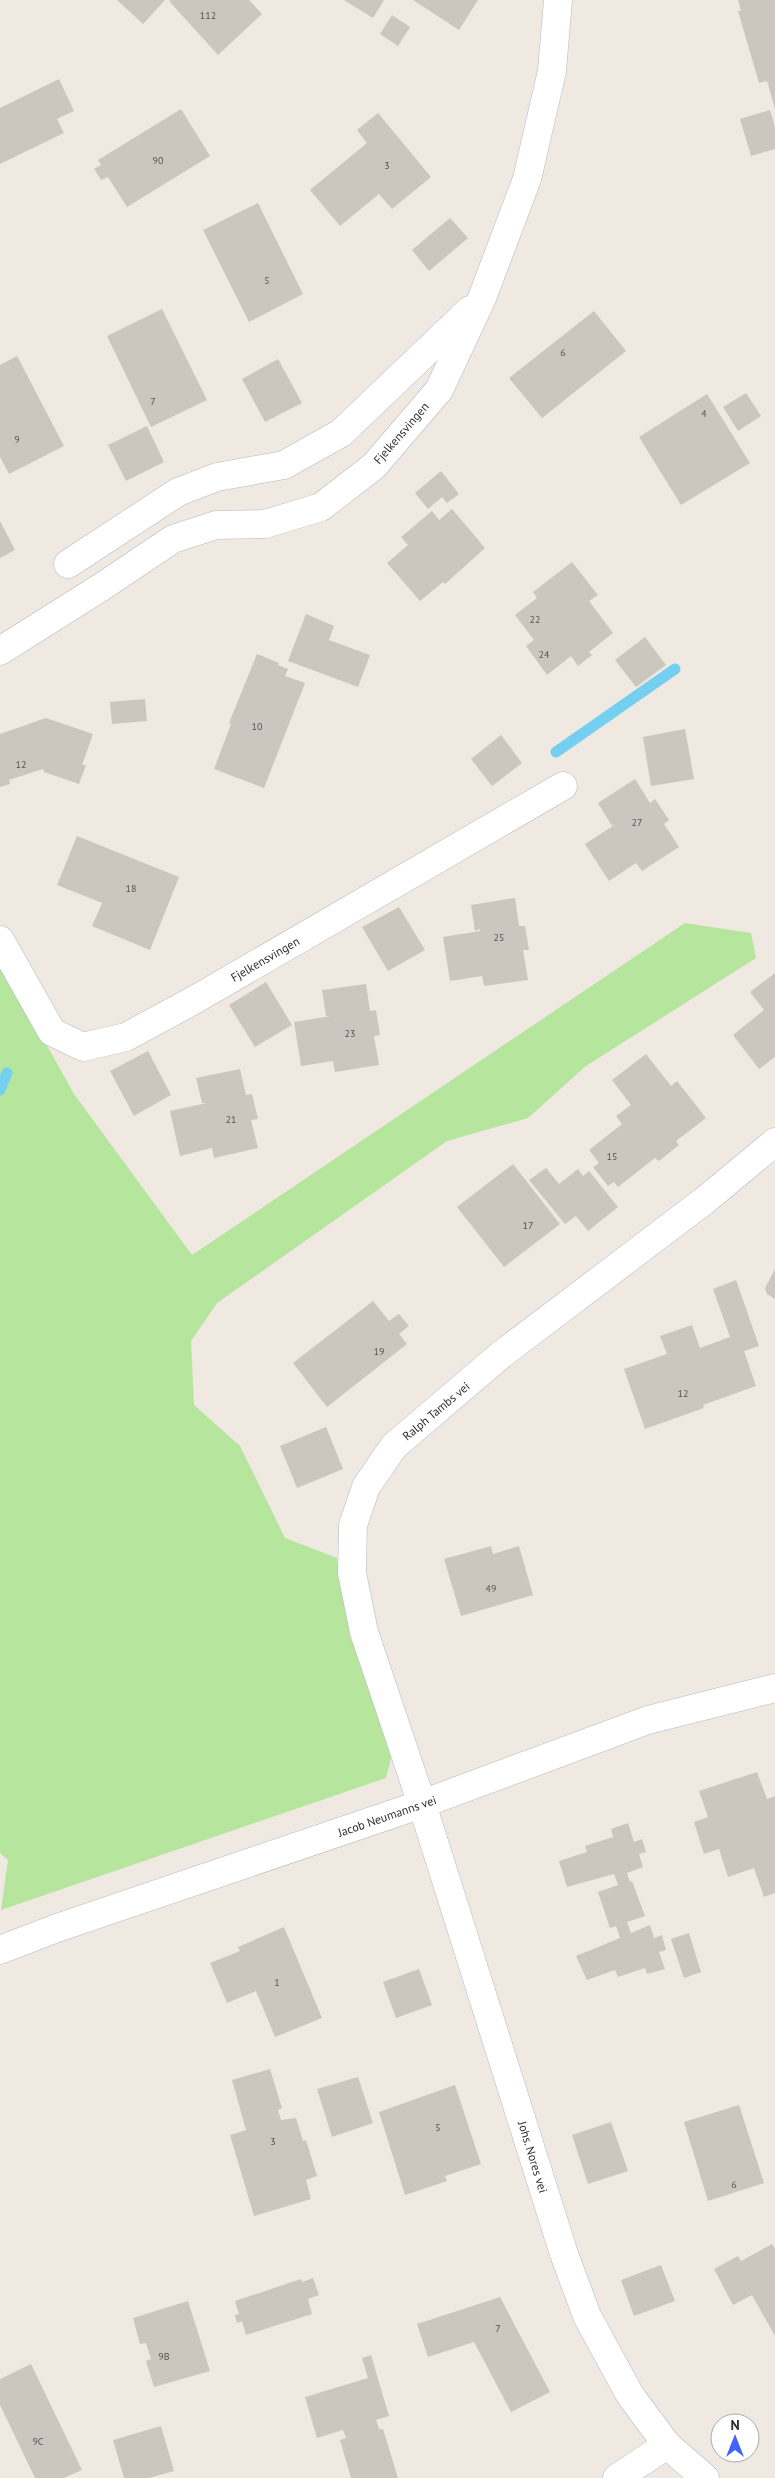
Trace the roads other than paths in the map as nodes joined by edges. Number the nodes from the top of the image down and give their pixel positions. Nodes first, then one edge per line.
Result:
1 (558, 0) edge
2 (482, 298) junction
3 (68, 564) dead end
4 (0, 652) edge
5 (563, 786) dead end
6 (0, 940) edge
7 (775, 1142) edge
8 (775, 1688) edge
9 (422, 1804) junction
10 (0, 1950) edge
11 (667, 2445) junction
12 (617, 2478) edge
13 (705, 2478) edge

1 - 2 street, Fjelkensvingen
2 - 3 street
2 - 4 street, Fjelkensvingen
5 - 6 street, Fjelkensvingen
7 - 9 street, Ralph Tambs vei
8 - 9 street, Jacob Neumanns vei
9 - 10 street, Jacob Neumanns vei
9 - 11 street, Johs. Nores vei
11 - 12 street
11 - 13 street, Johs. Nores vei

